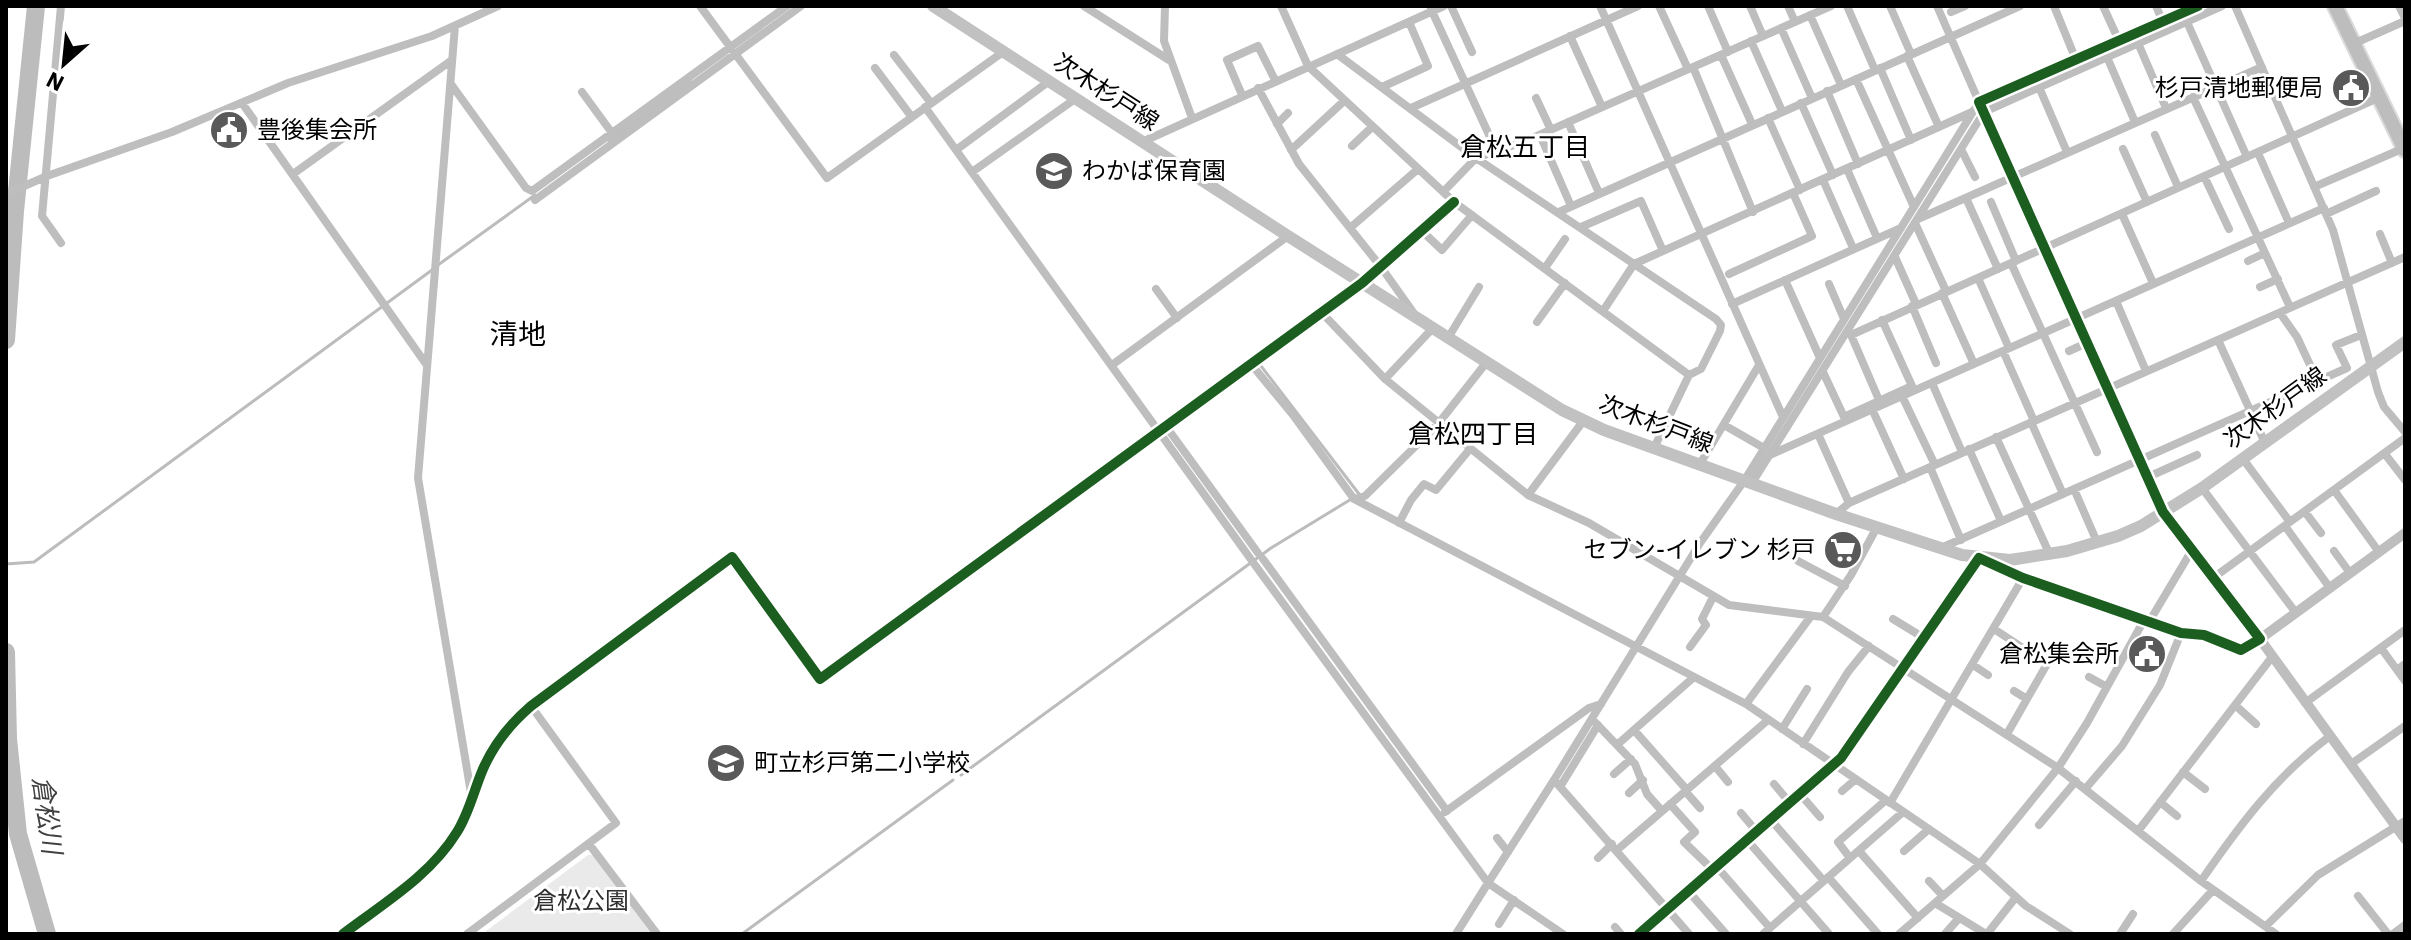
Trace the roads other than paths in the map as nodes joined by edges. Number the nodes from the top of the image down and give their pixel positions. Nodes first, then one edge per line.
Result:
1 (61, 6) edge
2 (498, 6) edge
3 (700, 6) edge
4 (787, 6) edge
5 (801, 6) edge
6 (933, 6) edge
7 (1084, 6) edge
8 (1165, 6) edge
9 (1281, 6) edge
10 (1444, 6) edge
11 (1451, 6) edge
12 (1600, 6) edge
13 (1637, 6) edge
14 (1659, 6) edge
15 (1708, 6) edge
16 (1750, 6) edge
17 (1788, 6) edge
18 (1847, 6) edge
19 (1890, 6) edge
20 (1937, 6) edge
21 (1965, 6) edge
22 (2020, 6) edge
23 (2054, 6) edge
24 (2103, 6) edge
25 (2156, 6) edge
26 (2198, 6) edge
27 (2222, 6) edge
28 (2235, 6) edge
29 (2335, 6) edge
30 (2399, 6) edge
31 (1827, 7) edge
32 (1431, 9) edge
33 (1951, 12) dead end
34 (2183, 14) edge
35 (1810, 15) junction
36 (1606, 20) junction
37 (2405, 20) edge
38 (1409, 22) junction
39 (1795, 22) junction
40 (2163, 22) junction
41 (455, 26) junction
42 (1781, 28) junction
43 (1570, 36) junction
44 (1763, 36) junction
45 (1950, 37) junction
46 (1751, 41) junction
47 (2119, 41) junction
48 (2138, 43) junction
49 (2353, 44) junction
50 (733, 51) junction
51 (1003, 52) junction
52 (1472, 52) dead end
53 (1724, 53) junction
54 (1337, 54) junction
55 (894, 55) dead end
56 (1909, 55) junction
57 (2107, 57) junction
58 (452, 60) junction
59 (2076, 60) junction
60 (1170, 61) junction
61 (1308, 66) junction
62 (2262, 67) junction
63 (875, 68) dead end
64 (1690, 68) junction
65 (1877, 69) junction
66 (1856, 79) junction
67 (1275, 80) junction
68 (1048, 82) junction
69 (1465, 82) junction
70 (451, 83) junction
71 (1841, 85) junction
72 (1382, 87) junction
73 (2039, 87) junction
74 (2215, 87) junction
75 (1258, 88) junction
76 (1638, 91) junction
77 (1827, 91) junction
78 (582, 92) dead end
79 (1242, 95) junction
80 (2193, 97) junction
81 (2380, 97) junction
82 (1536, 98) dead end
83 (1812, 98) junction
84 (1075, 99) junction
85 (1344, 101) junction
86 (1979, 102) junction
87 (242, 103) junction
88 (1801, 103) junction
89 (928, 105) junction
90 (1602, 107) junction
91 (1411, 108) junction
92 (2166, 108) junction
93 (1782, 111) junction
94 (1973, 112) junction
95 (1984, 112) junction
96 (1288, 113) dead end
97 (911, 116) junction
98 (1192, 118) junction
99 (1768, 118) junction
100 (1568, 122) junction
101 (2135, 122) junction
102 (1277, 124) junction
103 (1752, 124) junction
104 (1372, 127) junction
105 (1939, 127) junction
106 (1551, 130) junction
107 (612, 133) junction
108 (1540, 135) junction
109 (2155, 135) dead end
110 (1722, 138) junction
111 (2292, 138) junction
112 (1911, 140) junction
113 (1142, 142) junction
114 (1352, 146) dead end
115 (1961, 149) junction
116 (2123, 149) dead end
117 (2405, 149) edge
118 (956, 150) junction
119 (1291, 150) junction
120 (1496, 150) junction
121 (1887, 150) junction
122 (2067, 152) junction
123 (2258, 153) junction
124 (2247, 157) junction
125 (1476, 158) junction
126 (1670, 161) junction
127 (1858, 164) junction
128 (2225, 166) junction
129 (1418, 169) junction
130 (1847, 169) junction
131 (972, 172) junction
132 (293, 174) junction
133 (1833, 175) junction
134 (47, 176) junction
135 (2014, 176) junction
136 (2204, 176) junction
137 (1975, 177) dead end
138 (1823, 180) junction
139 (2178, 187) junction
140 (2314, 187) junction
141 (2376, 191) dead end
142 (1443, 192) junction
143 (1796, 192) junction
144 (1599, 193) junction
145 (6, 194) edge
146 (1966, 198) junction
147 (535, 200) dead end
148 (1454, 202) junction
149 (1991, 202) dead end
150 (2147, 202) junction
151 (1571, 206) junction
152 (1914, 207) junction
153 (2325, 211) junction
154 (1559, 212) junction
155 (1753, 212) junction
156 (2122, 214) junction
157 (1472, 215) junction
158 (1916, 221) junction
159 (2289, 223) junction
160 (1581, 227) junction
161 (1902, 227) junction
162 (1350, 228) junction
163 (2229, 229) dead end
164 (1422, 231) junction
165 (1703, 234) junction
166 (2380, 234) dead end
167 (1288, 236) junction
168 (1877, 238) junction
169 (2259, 238) junction
170 (1565, 239) dead end
171 (61, 243) dead end
172 (1853, 248) junction
173 (2045, 248) junction
174 (1663, 251) junction
175 (2265, 253) junction
176 (1895, 257) junction
177 (2405, 257) edge
178 (2248, 261) dead end
179 (2014, 262) junction
180 (2392, 263) junction
181 (1634, 264) junction
182 (1381, 267) junction
183 (1545, 268) junction
184 (1998, 269) junction
185 (1729, 274) dead end
186 (1978, 278) junction
187 (2278, 279) junction
188 (1785, 280) junction
189 (2347, 282) junction
190 (1362, 283) junction
191 (1565, 283) junction
192 (2153, 283) junction
193 (1829, 284) dead end
194 (1479, 287) dead end
195 (2260, 287) dead end
196 (1156, 289) dead end
197 (1944, 292) junction
198 (2116, 301) junction
199 (1732, 304) junction
200 (1914, 305) junction
201 (2290, 307) junction
202 (1603, 311) junction
203 (1322, 313) junction
204 (2280, 313) junction
205 (1177, 318) junction
206 (2076, 318) junction
207 (1418, 319) junction
208 (1844, 319) junction
209 (1882, 320) junction
210 (1537, 322) dead end
211 (1432, 329) junction
212 (428, 332) junction
213 (2043, 333) junction
214 (1849, 334) junction
215 (2361, 335) junction
216 (1448, 338) junction
217 (2218, 340) junction
218 (2405, 342) edge
219 (412, 343) junction
220 (2087, 343) junction
221 (2006, 349) junction
222 (2069, 351) dead end
223 (1820, 358) junction
224 (1486, 363) junction
225 (1936, 363) dead end
226 (426, 364) junction
227 (1251, 364) junction
228 (1974, 364) junction
229 (1112, 365) junction
230 (1759, 365) junction
231 (2370, 367) junction
232 (2146, 371) junction
233 (1823, 372) junction
234 (1689, 375) junction
235 (1385, 379) junction
236 (2317, 380) junction
237 (1932, 383) junction
238 (2108, 388) junction
239 (1902, 396) junction
240 (1879, 400) junction
241 (2075, 403) junction
242 (1872, 409) junction
243 (2250, 410) junction
244 (1783, 417) junction
245 (2405, 417) edge
246 (1584, 420) junction
247 (2032, 421) junction
248 (2395, 421) junction
249 (1438, 424) junction
250 (1724, 425) junction
251 (1162, 427) junction
252 (1818, 434) junction
253 (2405, 435) edge
254 (1996, 437) junction
255 (2265, 443) junction
256 (1654, 448) junction
257 (1469, 450) junction
258 (1768, 451) junction
259 (1966, 451) junction
260 (2097, 452) dead end
261 (2385, 454) junction
262 (2197, 455) dead end
263 (2140, 459) junction
264 (2243, 459) junction
265 (1700, 464) junction
266 (1932, 466) junction
267 (2148, 477) junction
268 (1904, 479) junction
269 (2405, 480) edge
270 (1748, 482) junction
271 (2202, 488) junction
272 (2074, 489) junction
273 (2334, 490) junction
274 (2063, 494) junction
275 (1528, 495) junction
276 (1354, 499) junction
277 (1849, 503) junction
278 (2029, 509) junction
279 (2163, 512) junction
280 (2305, 512) junction
281 (1836, 514) junction
282 (2001, 521) junction
283 (1399, 523) junction
284 (2288, 524) junction
285 (1877, 527) junction
286 (2321, 533) dead end
287 (2405, 533) edge
288 (1961, 540) junction
289 (2097, 542) junction
290 (1940, 548) junction
291 (2192, 550) junction
292 (2334, 551) dead end
293 (2249, 552) junction
294 (2379, 552) junction
295 (2050, 555) junction
296 (1979, 558) junction
297 (1798, 561) dead end
298 (2350, 573) junction
299 (1679, 576) junction
300 (2023, 578) junction
301 (2213, 578) junction
302 (1845, 586) junction
303 (2330, 588) junction
304 (1713, 597) junction
305 (2296, 613) junction
306 (1811, 616) junction
307 (1823, 617) junction
308 (1893, 619) dead end
309 (2147, 621) junction
310 (1994, 629) junction
311 (2405, 630) edge
312 (2181, 633) junction
313 (1924, 638) junction
314 (2260, 639) junction
315 (1869, 646) junction
316 (1637, 647) junction
317 (1690, 647) dead end
318 (2381, 648) junction
319 (2272, 657) junction
320 (1973, 665) junction
321 (2401, 667) edge
322 (1903, 668) junction
323 (1988, 675) dead end
324 (1694, 677) junction
325 (2089, 677) dead end
326 (2405, 681) edge
327 (2107, 687) junction
328 (1807, 689) dead end
329 (2014, 691) dead end
330 (2027, 699) junction
331 (1953, 700) junction
332 (1602, 703) junction
333 (2305, 703) junction
334 (1746, 704) junction
335 (2235, 705) junction
336 (531, 706) junction
337 (1768, 720) junction
338 (1595, 722) junction
339 (2256, 724) dead end
340 (1782, 729) junction
341 (1634, 730) junction
342 (2403, 731) edge
343 (2007, 734) junction
344 (2330, 736) junction
345 (1618, 744) junction
346 (1803, 744) junction
347 (1631, 759) junction
348 (2351, 764) junction
349 (1834, 765) junction
350 (1715, 766) junction
351 (2058, 768) junction
352 (2183, 772) junction
353 (1614, 774) dead end
354 (1856, 779) junction
355 (1643, 780) junction
356 (2076, 781) junction
357 (1728, 782) dead end
358 (1557, 783) junction
359 (1774, 784) dead end
360 (2086, 788) junction
361 (2205, 789) dead end
362 (1686, 791) junction
363 (1842, 791) dead end
364 (1629, 793) dead end
365 (1800, 794) junction
366 (472, 799) junction
367 (1888, 801) junction
368 (2160, 802) junction
369 (1790, 803) junction
370 (1670, 804) junction
371 (1700, 808) dead end
372 (1662, 811) junction
373 (1903, 812) junction
374 (1741, 813) dead end
375 (1443, 814) junction
376 (2177, 816) dead end
377 (1820, 817) dead end
378 (1771, 820) junction
379 (2401, 824) edge
380 (2039, 825) dead end
381 (1929, 829) junction
382 (2138, 831) junction
383 (1757, 832) junction
384 (1497, 838) dead end
385 (2405, 839) edge
386 (1747, 840) junction
387 (589, 844) junction
388 (1615, 847) junction
389 (1859, 851) junction
390 (1904, 851) dead end
391 (1508, 852) junction
392 (1598, 858) dead end
393 (1850, 858) junction
394 (1980, 864) junction
395 (1715, 869) junction
396 (1826, 879) junction
397 (1929, 881) dead end
398 (2201, 881) junction
399 (1488, 883) junction
400 (2213, 890) junction
401 (1689, 892) junction
402 (1943, 896) junction
403 (2358, 896) dead end
404 (2016, 897) junction
405 (1514, 900) junction
406 (1801, 901) junction
407 (1935, 903) junction
408 (1668, 910) junction
409 (2133, 914) dead end
410 (1918, 918) junction
411 (1959, 918) junction
412 (1499, 924) dead end
413 (2405, 925) edge
414 (1769, 929) edge
415 (2269, 931) edge
416 (1982, 933) edge
417 (343, 934) edge
418 (467, 934) edge
419 (657, 934) edge
420 (1457, 934) edge
421 (1563, 934) edge
422 (1639, 934) edge
423 (1689, 934) edge
424 (1726, 934) edge
425 (1783, 934) edge
426 (1829, 934) edge
427 (1878, 934) edge
428 (1899, 934) edge
429 (1945, 934) edge
430 (2070, 934) edge
431 (2120, 934) edge
432 (2173, 934) edge
433 (2391, 934) edge

1 - 134 street
2 - 41 street
3 - 50 street
4 - 50 street
5 - 50 street
6 - 51 main road, 次木杉戸線
7 - 60 street
8 - 60 street
9 - 61 street
10 - 32 street
11 - 52 street
12 - 36 street
13 - 36 street
14 - 64 street
15 - 53 street
16 - 44 street
17 - 39 street
18 - 65 street
19 - 56 street
20 - 45 street
21 - 33 street
22 - 45 street
23 - 59 street
24 - 47 street
25 - 40 street
26 - 34 street
27 - 34 street
28 - 62 street
29 - 49 highway
30 - 37 street
31 - 35 street
32 - 38 street
32 - 69 street
34 - 40 street
34 - 48 street
34 - 74 street
35 - 39 street
35 - 71 street
36 - 43 street
36 - 76 street
37 - 49 street
38 - 54 street
38 - 72 street
39 - 42 street
40 - 47 street
41 - 58 street
41 - 87 street
42 - 44 street
42 - 83 street
43 - 69 street
43 - 90 street
44 - 46 street
45 - 56 street
45 - 86 street
46 - 53 street
46 - 93 street
47 - 59 street
48 - 57 street
48 - 92 street
49 - 81 highway
50 - 97 street
50 - 107 street
50 - 147 street
51 - 68 main road, 次木杉戸線
51 - 89 street
53 - 64 street
53 - 103 street
54 - 61 street
54 - 72 street
55 - 89 street
56 - 65 street
56 - 105 street
57 - 73 street
57 - 101 street
58 - 70 street
58 - 132 street
59 - 86 street
60 - 98 street
61 - 67 street
61 - 85 street
62 - 74 street
62 - 111 street
63 - 97 street
64 - 76 street
64 - 110 street
65 - 66 street
65 - 112 street
66 - 71 street
66 - 121 street
67 - 75 street
67 - 79 street
68 - 84 main road, 次木杉戸線
68 - 118 street
69 - 91 street
69 - 120 street
70 - 107 street
70 - 212 street
71 - 77 street
72 - 91 street
73 - 95 street
73 - 122 street
74 - 80 street
74 - 124 street
75 - 79 street
75 - 102 street
76 - 90 street
76 - 126 street
77 - 83 street
77 - 127 street
78 - 107 street
79 - 98 street
80 - 92 street
80 - 128 street
81 - 111 street
81 - 117 highway
82 - 106 street
83 - 88 street
84 - 113 main road, 次木杉戸線
84 - 131 street
85 - 104 street
85 - 119 street
86 - 94 street
86 - 95 street
87 - 132 street
87 - 134 street
88 - 93 street
88 - 133 street
89 - 97 street
89 - 118 street
90 - 100 street
91 - 125 street
92 - 101 street
93 - 99 street
94 - 105 street
94 - 152 street
95 - 115 street
95 - 135 street
96 - 102 street
98 - 113 street
99 - 103 street
99 - 143 street
100 - 106 street
100 - 144 street
101 - 122 street
102 - 119 street
103 - 110 street
104 - 114 street
104 - 129 street
105 - 112 street
106 - 108 street
108 - 120 street
108 - 151 street
109 - 139 street
110 - 126 street
110 - 155 street
111 - 123 street
111 - 140 street
112 - 121 street
113 - 167 main road, 次木杉戸線
115 - 137 street
115 - 158 street
116 - 150 street
117 - 140 street
118 - 131 street
119 - 162 street
120 - 125 street
121 - 127 street
121 - 152 street
122 - 135 street
123 - 124 street
123 - 159 street
124 - 128 street
125 - 142 street
125 - 154 street
126 - 144 street
126 - 165 street
127 - 130 street
128 - 136 street
128 - 169 street
129 - 142 street
129 - 162 street
130 - 133 street
130 - 168 street
131 - 229 street
132 - 219 street
133 - 138 street
134 - 145 street
134 - 171 street
135 - 146 street
135 - 173 street
136 - 139 street
136 - 163 street
138 - 143 street
138 - 172 street
139 - 150 street
140 - 153 street
141 - 153 street
142 - 148 street
143 - 155 street
143 - 185 street
144 - 151 street
146 - 158 street
146 - 184 street
148 - 157 street
148 - 164 street
149 - 179 street
150 - 156 street
151 - 154 street
152 - 161 street
153 - 159 street
153 - 189 street
154 - 160 street
155 - 165 street
156 - 173 street
156 - 192 street
157 - 164 street
157 - 183 street
158 - 176 street
158 - 197 street
159 - 169 street
160 - 174 street
160 - 181 street
161 - 168 street
161 - 208 street
162 - 182 street
164 - 182 street
165 - 174 street
165 - 199 street
166 - 180 street
167 - 190 main road, 次木杉戸線
167 - 205 street
168 - 172 street
169 - 175 street
169 - 192 street
170 - 183 street
172 - 188 street
173 - 179 street
173 - 206 street
174 - 181 street
175 - 178 street
175 - 187 street
176 - 200 street
176 - 214 street
177 - 180 street
179 - 184 street
179 - 213 street
180 - 189 street
181 - 202 street
181 - 234 street
182 - 190 street
182 - 207 street
183 - 191 street
184 - 186 street
186 - 197 street
186 - 221 street
187 - 195 street
187 - 201 street
188 - 199 street
188 - 223 street
189 - 201 street
189 - 215 street
190 - 203 street
190 - 207 main road, 次木杉戸線
191 - 202 street
191 - 210 street
192 - 198 street
193 - 208 street
194 - 216 street
196 - 205 street
197 - 200 street
197 - 228 street
198 - 206 street
198 - 232 street
199 - 230 street
200 - 209 street
200 - 225 street
201 - 204 street
202 - 234 street
203 - 227 street
203 - 235 street
204 - 217 street
204 - 236 street
205 - 229 street
206 - 213 street
206 - 220 street
207 - 211 main road, 次木杉戸線
208 - 223 street
209 - 214 street
209 - 240 street
211 - 216 main road, 次木杉戸線
211 - 235 street
212 - 219 street
212 - 226 street
213 - 221 street
213 - 241 street
214 - 233 street
214 - 240 street
215 - 231 street
215 - 236 street
216 - 224 main road, 次木杉戸線
217 - 232 street
217 - 243 street
218 - 231 main road, 次木杉戸線
219 - 226 street
220 - 222 street
220 - 238 street
221 - 228 street
221 - 247 street
223 - 244 street
224 - 246 main road, 次木杉戸線
224 - 249 street
226 - 366 street
227 - 251 street
227 - 276 street
228 - 237 street
229 - 251 street
230 - 244 street
230 - 250 street
231 - 248 street
231 - 255 main road, 次木杉戸線
232 - 238 street
233 - 240 street
233 - 258 street
234 - 256 street
235 - 249 street
236 - 243 street
237 - 239 street
237 - 259 street
238 - 241 street
238 - 263 street
239 - 242 street
239 - 266 street
241 - 247 street
241 - 260 street
242 - 252 street
242 - 268 street
243 - 255 street
243 - 263 street
244 - 258 street
245 - 248 street
246 - 256 main road, 次木杉戸線
246 - 275 street
247 - 254 street
247 - 274 street
248 - 253 street
249 - 257 street
249 - 276 street
250 - 258 street
250 - 265 street
251 - 336 street
251 - 375 street
251 - 375 street
252 - 258 street
252 - 277 street
253 - 261 street
254 - 259 street
254 - 278 street
255 - 264 main road, 次木杉戸線
256 - 265 main road, 次木杉戸線
257 - 275 street
257 - 283 street
258 - 270 street
259 - 266 street
259 - 282 street
261 - 269 street
261 - 273 street
262 - 267 street
263 - 267 street
263 - 272 street
264 - 271 main road, 次木杉戸線
264 - 284 street
265 - 270 main road, 次木杉戸線
266 - 268 street
266 - 288 street
267 - 279 street
268 - 277 street
270 - 281 main road, 次木杉戸線
270 - 299 street
271 - 279 main road, 次木杉戸線
271 - 293 street
272 - 274 street
272 - 289 street
273 - 280 street
273 - 294 street
274 - 278 street
275 - 299 street
276 - 283 street
277 - 281 street
278 - 282 street
278 - 295 street
279 - 289 main road, 次木杉戸線
279 - 291 street
280 - 284 street
280 - 286 street
281 - 285 main road, 次木杉戸線
282 - 288 street
283 - 316 street
284 - 293 street
284 - 303 street
285 - 290 main road, 次木杉戸線
285 - 302 street
287 - 294 street
288 - 290 street
289 - 295 main road, 次木杉戸線
290 - 296 main road, 次木杉戸線
291 - 301 street
291 - 309 street
292 - 298 street
293 - 301 street
293 - 305 street
294 - 298 street
295 - 296 main road, 次木杉戸線
296 - 300 street
296 - 313 street
297 - 302 street
298 - 303 street
299 - 304 street
299 - 316 street
300 - 309 street
300 - 310 street
301 - 314 street
302 - 307 street
303 - 305 street
304 - 306 street
304 - 317 street
305 - 314 street
306 - 307 street
306 - 334 street
307 - 315 street
308 - 313 street
309 - 312 street
309 - 327 street
310 - 320 street
310 - 330 street
311 - 318 street
312 - 314 street
312 - 360 street
313 - 322 street
314 - 319 street
315 - 322 street
315 - 346 street
316 - 324 street
316 - 332 street
318 - 321 street
318 - 333 street
319 - 333 street
319 - 335 street
320 - 323 street
320 - 331 street
321 - 326 street
322 - 331 street
322 - 349 street
324 - 334 street
324 - 341 street
325 - 327 street
327 - 351 street
328 - 340 street
329 - 330 street
330 - 343 street
331 - 343 street
331 - 367 street
332 - 338 street
332 - 375 street
333 - 344 street
334 - 337 street
335 - 339 street
335 - 352 street
336 - 366 street
336 - 387 street
337 - 340 street
337 - 350 street
338 - 345 street
338 - 358 street
340 - 346 street
341 - 345 street
341 - 362 street
342 - 348 street
343 - 351 street
344 - 348 street
344 - 398 street
345 - 347 street
346 - 349 street
347 - 353 street
347 - 355 street
348 - 379 street
349 - 354 street
349 - 365 street
350 - 357 street
350 - 362 street
351 - 356 street
351 - 394 street
352 - 361 street
352 - 368 street
354 - 363 street
354 - 367 street
355 - 364 street
355 - 372 street
356 - 360 street
356 - 380 street
358 - 388 street
358 - 391 street
359 - 369 street
360 - 382 street
362 - 370 street
362 - 371 street
365 - 369 street
365 - 377 street
366 - 417 street
367 - 373 street
367 - 393 street
368 - 376 street
368 - 382 street
369 - 378 street
370 - 372 street
370 - 395 street
372 - 388 street
373 - 381 street
373 - 389 street
374 - 383 street
375 - 399 street
378 - 383 street
378 - 396 street
379 - 385 street
379 - 415 street
381 - 390 street
381 - 394 street
382 - 398 street
383 - 386 street
384 - 391 street
386 - 395 street
386 - 406 street
387 - 418 street
387 - 419 street
388 - 392 street
388 - 408 street
389 - 393 street
389 - 410 street
391 - 399 street
393 - 396 street
394 - 402 street
394 - 404 street
395 - 401 street
395 - 414 street
396 - 406 street
396 - 427 street
397 - 402 street
398 - 400 street
399 - 405 street
399 - 420 street
400 - 415 street
400 - 432 street
401 - 408 street
401 - 424 street
402 - 407 street
403 - 433 street
404 - 416 street
404 - 430 street
405 - 412 street
405 - 421 street
406 - 414 street
406 - 426 street
407 - 410 street
407 - 411 street
408 - 422 street
408 - 423 street
409 - 431 street
410 - 428 street
411 - 416 street
411 - 429 street
413 - 433 street
414 - 425 street

